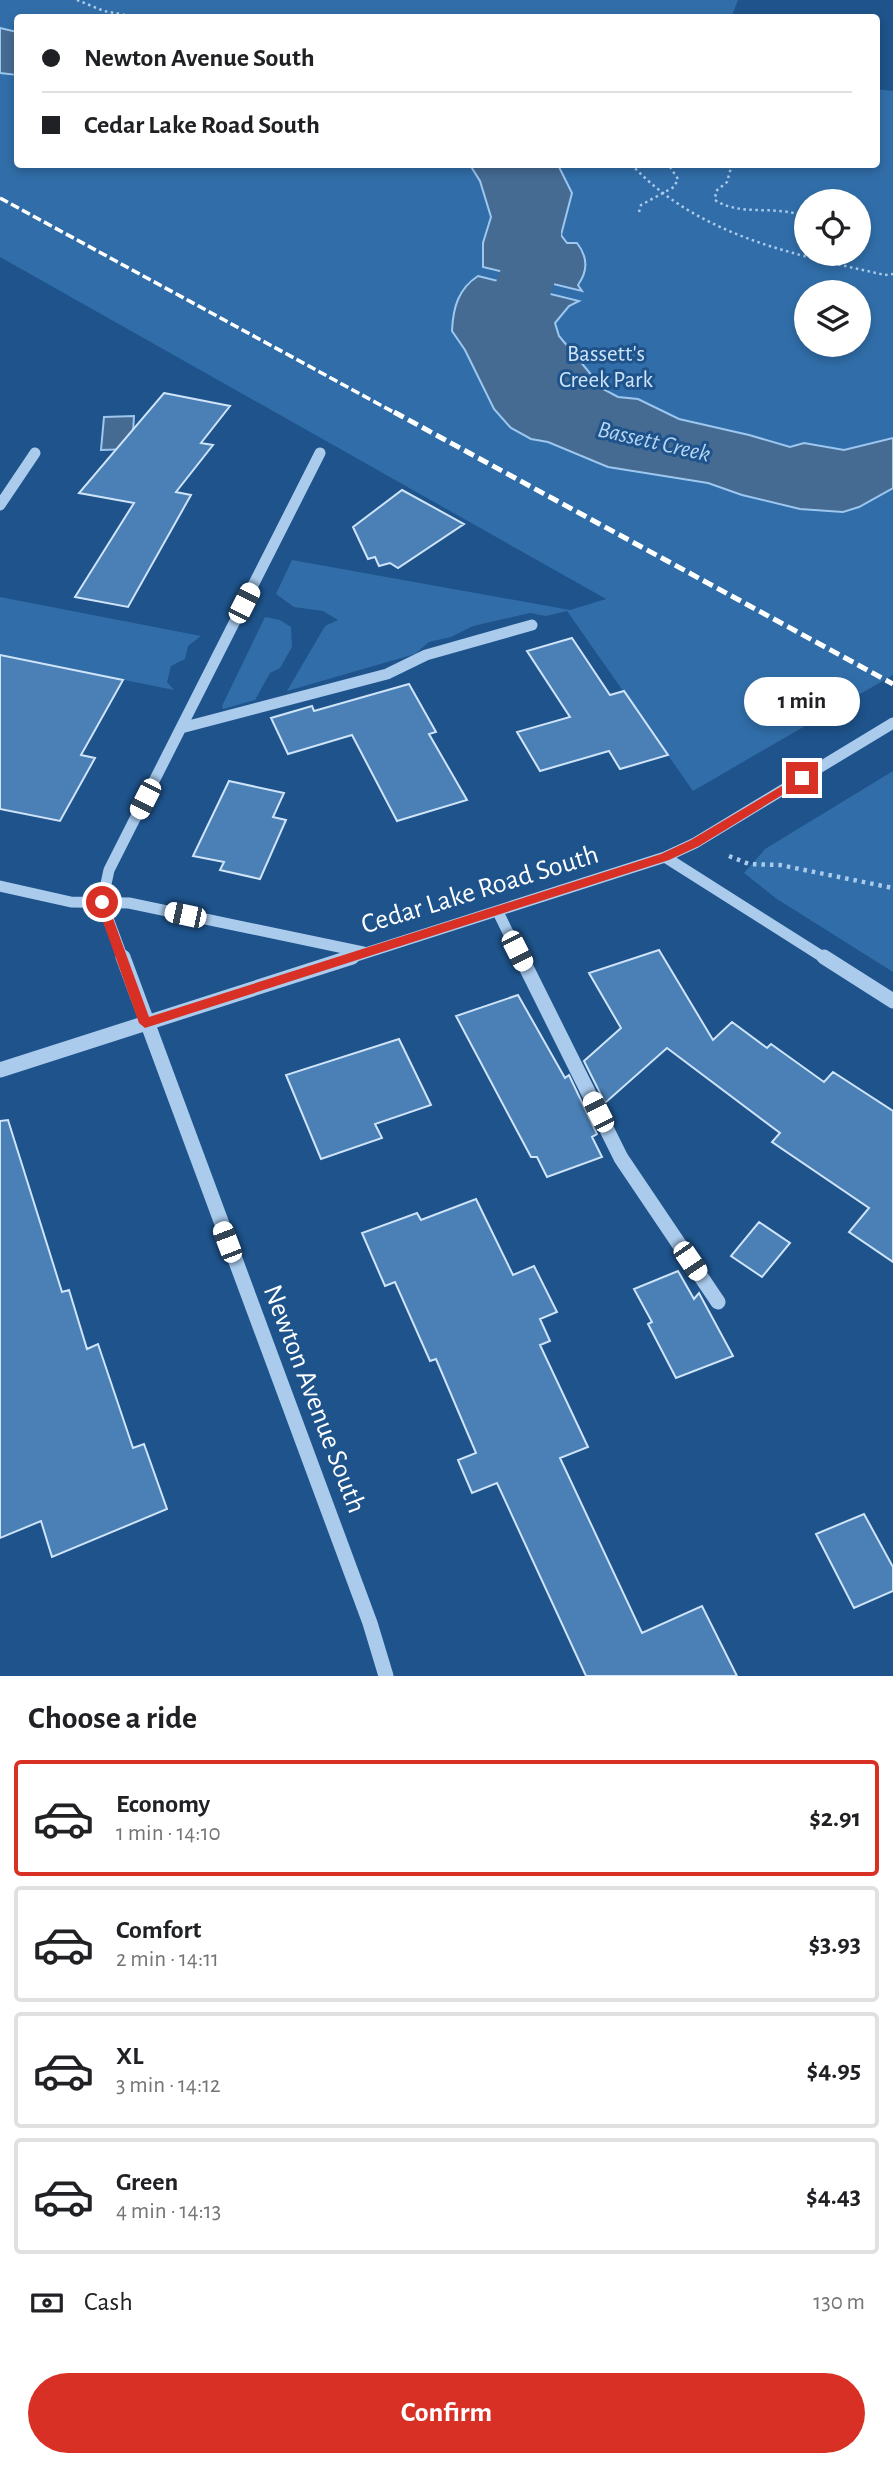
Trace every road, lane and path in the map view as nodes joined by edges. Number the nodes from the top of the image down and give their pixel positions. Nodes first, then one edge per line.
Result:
1 (76, 0) edge
2 (120, 14) edge
3 (634, 168) edge
4 (671, 168) edge
5 (731, 168) edge
6 (660, 195) junction
7 (639, 212) dead end
8 (794, 212) edge
9 (794, 251) edge
10 (851, 266) edge
11 (893, 274) edge
12 (35, 453) dead end
13 (320, 453) dead end
14 (0, 505) edge
15 (532, 625) dead end
16 (893, 723) edge
17 (181, 727) junction
18 (695, 843) junction
19 (665, 857) junction
20 (0, 886) edge
21 (893, 888) edge
22 (102, 902) junction
23 (498, 912) junction
24 (363, 952) junction
25 (893, 1001) edge
26 (145, 1023) junction
27 (0, 1070) edge
28 (718, 1301) dead end
29 (386, 1676) edge

1 - 2 path
3 - 6 path
4 - 6 path
5 - 8 path
6 - 7 path
6 - 9 path
10 - 11 path
12 - 14 street
13 - 17 street
15 - 17 street
16 - 18 street, Cedar Lake Road South
17 - 22 street
18 - 19 street, Cedar Lake Road South
18 - 21 path
19 - 23 street, Cedar Lake Road South
19 - 25 street
20 - 22 street
22 - 24 street
22 - 26 street, Newton Avenue South
23 - 24 street, Cedar Lake Road South
23 - 28 street
24 - 26 street, Cedar Lake Road South
26 - 27 street, Cedar Lake Road South
26 - 29 street, Newton Avenue South

